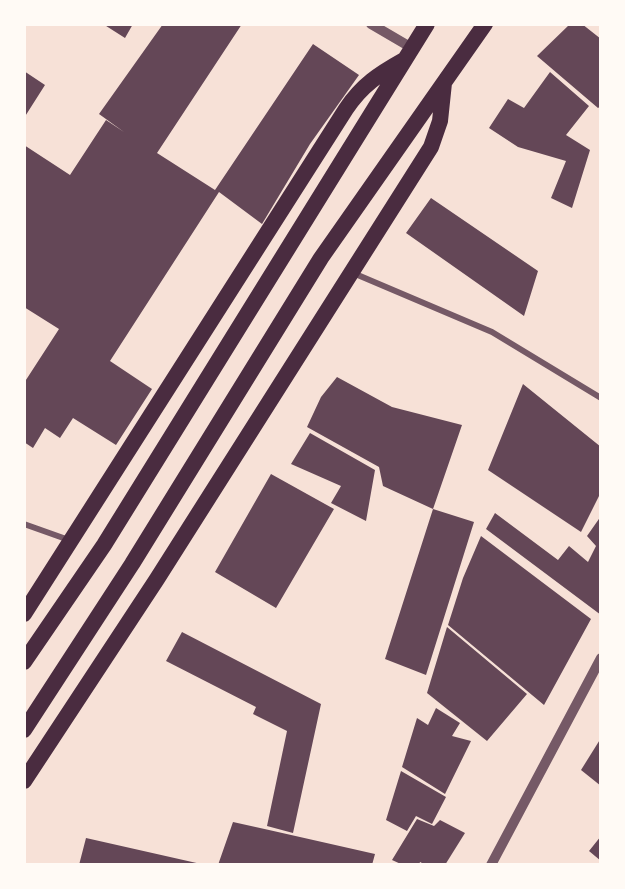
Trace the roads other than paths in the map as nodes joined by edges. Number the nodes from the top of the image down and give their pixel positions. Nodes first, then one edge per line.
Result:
1 (371, 24) edge
2 (427, 24) edge
3 (485, 24) edge
4 (408, 54) junction
5 (445, 79) junction
6 (351, 272) junction
7 (601, 398) edge
8 (24, 524) edge
9 (73, 541) junction
10 (24, 614) edge
11 (601, 658) edge
12 (24, 662) edge
13 (24, 730) edge
14 (24, 781) edge
15 (491, 865) edge

1 - 4 street
2 - 4 highway
3 - 5 highway
4 - 9 highway
4 - 12 highway
5 - 6 highway
5 - 13 highway
6 - 7 street
6 - 14 highway
8 - 9 street
9 - 10 highway
11 - 15 street

